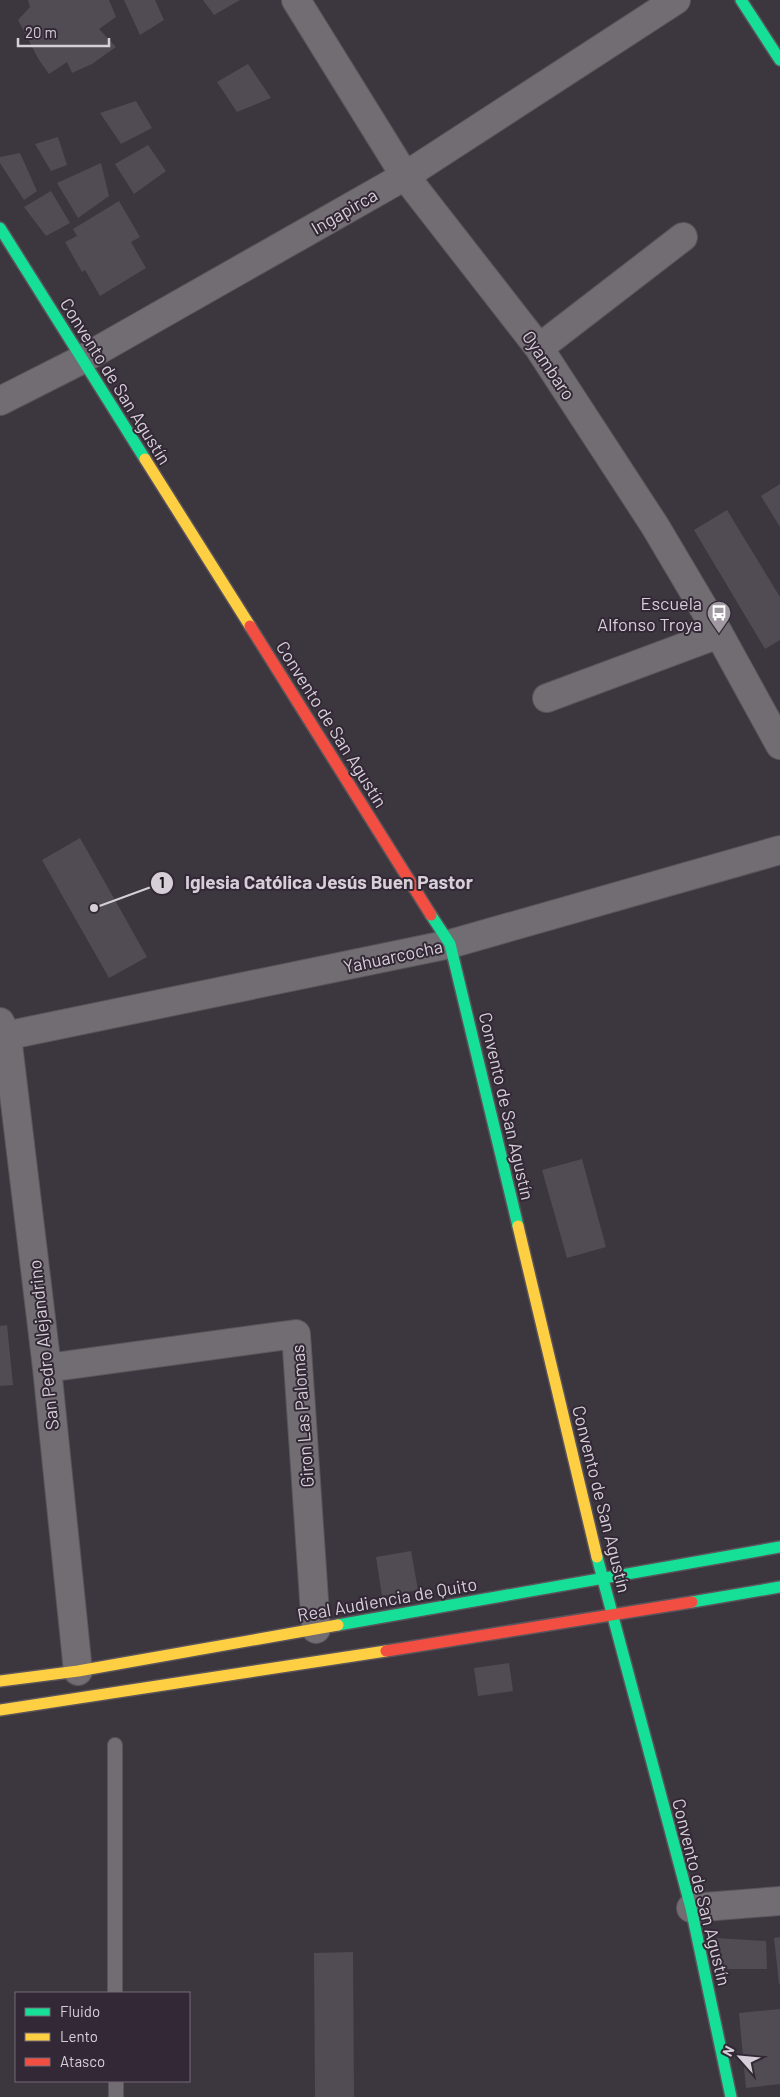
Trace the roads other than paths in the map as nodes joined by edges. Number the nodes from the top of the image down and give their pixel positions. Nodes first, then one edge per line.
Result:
1 (296, 0) edge
2 (676, 0) edge
3 (741, 0) edge
4 (780, 60) edge
5 (406, 176) junction
6 (0, 228) edge
7 (683, 237) dead end
8 (539, 348) junction
9 (81, 360) junction
10 (0, 401) edge
11 (719, 634) junction
12 (547, 698) dead end
13 (780, 745) edge
14 (780, 850) edge
15 (450, 944) junction
16 (2, 1031) edge
17 (46, 1368) junction
18 (780, 1547) edge
19 (602, 1578) junction
20 (780, 1587) edge
21 (613, 1616) junction
22 (316, 1629) junction
23 (78, 1671) junction
24 (0, 1681) edge
25 (0, 1710) edge
26 (115, 1745) dead end
27 (780, 1902) edge
28 (691, 1908) junction
29 (116, 1992) edge
30 (116, 2082) edge
31 (116, 2097) edge
32 (731, 2097) edge

1 - 5 street, Oyambaro
2 - 5 street, Ingapirca
3 - 4 street
5 - 8 street, Oyambaro
5 - 9 street, Ingapirca
6 - 9 street, Convento de San Agustín
7 - 8 street
8 - 11 street, Oyambaro
9 - 10 street, Ingapirca
9 - 15 street, Convento de San Agustín
11 - 12 street
11 - 13 street, Oyambaro
14 - 15 street, Yahuarcocha
15 - 16 street, Yahuarcocha
15 - 19 street, Convento de San Agustín
16 - 17 street, San Pedro Alejandrino
17 - 22 street, Giron Las Palomas
17 - 23 street, San Pedro Alejandrino
18 - 19 street, Real Audiencia de Quito
19 - 21 street, Convento de San Agustín
19 - 22 street, Real Audiencia de Quito
20 - 21 street
21 - 25 street
21 - 28 street, Convento de San Agustín
22 - 23 street, Real Audiencia de Quito
23 - 24 street, Real Audiencia de Quito
26 - 29 lane
27 - 28 street
28 - 32 street, Convento de San Agustín
30 - 31 lane

